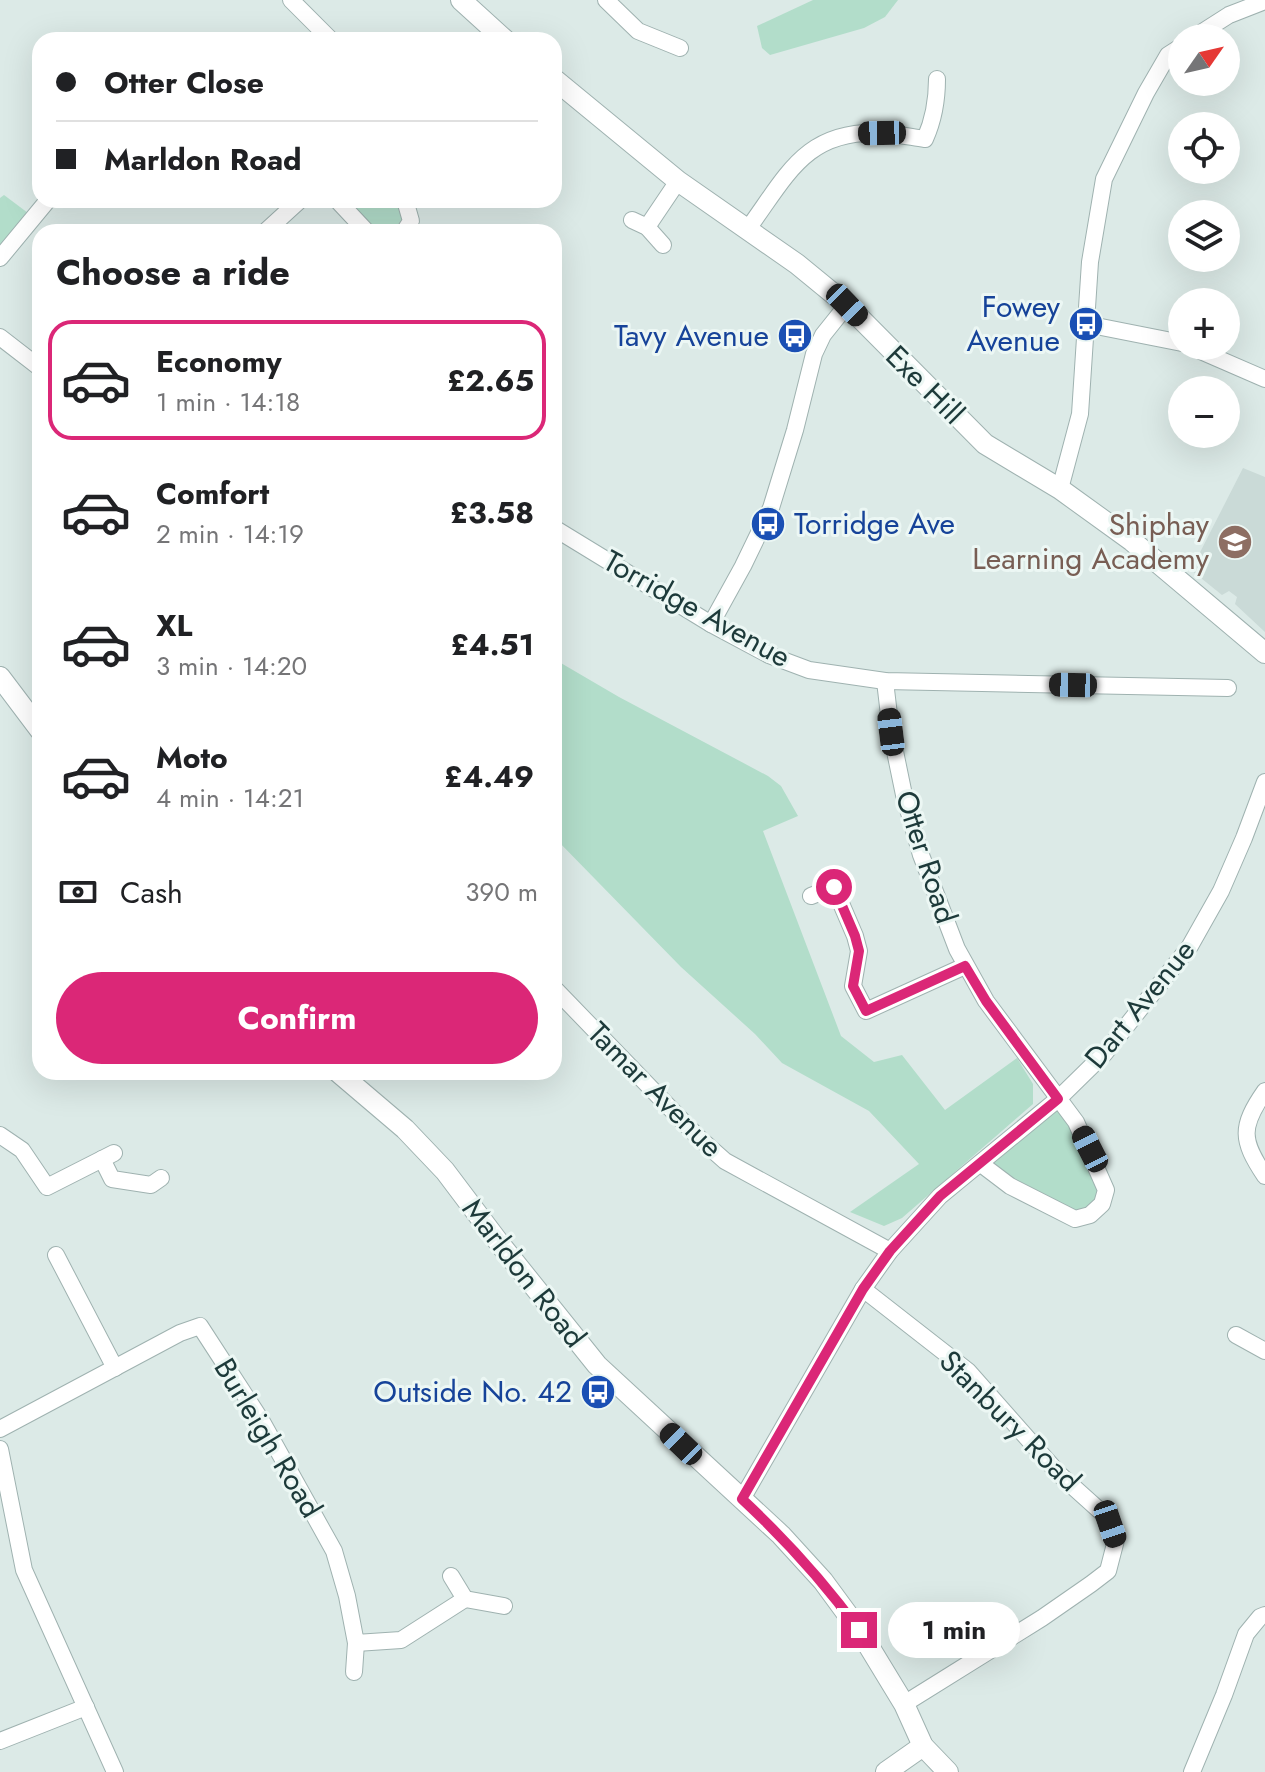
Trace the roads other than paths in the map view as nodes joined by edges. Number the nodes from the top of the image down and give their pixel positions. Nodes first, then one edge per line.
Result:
1 (291, 0) edge
2 (461, 0) edge
3 (606, 0) edge
4 (1265, 1) edge
5 (1215, 24) edge
6 (323, 32) edge
7 (496, 32) edge
8 (680, 48) dead end
9 (1168, 55) edge
10 (937, 79) dead end
11 (562, 86) edge
12 (678, 181) junction
13 (41, 208) edge
14 (291, 208) edge
15 (344, 208) edge
16 (274, 224) edge
17 (360, 224) edge
18 (747, 230) junction
19 (663, 245) dead end
20 (0, 258) edge
21 (847, 305) junction
22 (1086, 324) junction
23 (0, 337) edge
24 (1168, 340) edge
25 (1221, 360) edge
26 (32, 362) edge
27 (1265, 379) edge
28 (1060, 489) junction
29 (562, 533) edge
30 (711, 624) junction
31 (1265, 653) edge
32 (0, 677) edge
33 (885, 681) junction
34 (1228, 688) dead end
35 (32, 719) edge
36 (1265, 782) edge
37 (811, 896) dead end
38 (965, 966) junction
39 (562, 996) edge
40 (347, 1080) edge
41 (1265, 1091) edge
42 (1058, 1099) junction
43 (0, 1135) edge
44 (981, 1164) junction
45 (1265, 1176) edge
46 (161, 1178) dead end
47 (890, 1251) junction
48 (56, 1255) dead end
49 (863, 1289) junction
50 (1236, 1335) dead end
51 (1265, 1351) edge
52 (115, 1368) junction
53 (0, 1429) edge
54 (0, 1449) edge
55 (742, 1499) junction
56 (451, 1576) dead end
57 (465, 1599) junction
58 (504, 1606) dead end
59 (1265, 1615) edge
60 (356, 1643) junction
61 (354, 1672) dead end
62 (904, 1704) junction
63 (86, 1707) junction
64 (0, 1741) edge
65 (923, 1746) junction
66 (115, 1772) edge
67 (886, 1772) edge
68 (948, 1772) edge
69 (1192, 1772) edge

1 - 6 street
2 - 7 street
3 - 8 street
4 - 5 street
9 - 22 street
10 - 18 street
11 - 12 street, Exe Hill
12 - 18 street, Exe Hill
12 - 19 street
13 - 20 street
14 - 16 street
15 - 17 street
18 - 21 street, Exe Hill
21 - 28 street, Exe Hill
21 - 30 street
22 - 24 street
22 - 28 street
23 - 26 street
25 - 27 street
28 - 31 street, Exe Hill
29 - 30 street, Torridge Avenue
30 - 33 street, Torridge Avenue
32 - 35 street
33 - 34 street, Torridge Avenue
33 - 38 street, Otter Road
36 - 42 street, Dart Avenue
37 - 38 street
38 - 42 street, Otter Road
39 - 47 street, Tamar Avenue
40 - 55 street, Marldon Road
41 - 45 street
42 - 44 street, Dart Avenue
42 - 44 street, Otter Road
43 - 46 street
44 - 47 street, Dart Avenue
47 - 49 street, Dart Avenue
48 - 52 street
49 - 55 street, Dart Avenue
49 - 62 street, Stanbury Road
50 - 51 street
52 - 53 street, Burleigh Road
52 - 60 street, Burleigh Road
54 - 63 street
55 - 62 street, Marldon Road
56 - 57 street
57 - 58 street
57 - 60 street
59 - 69 street
60 - 61 street, Burleigh Road
62 - 65 street, Marldon Road
63 - 64 street
63 - 66 street
65 - 67 street
65 - 68 street, Marldon Road

